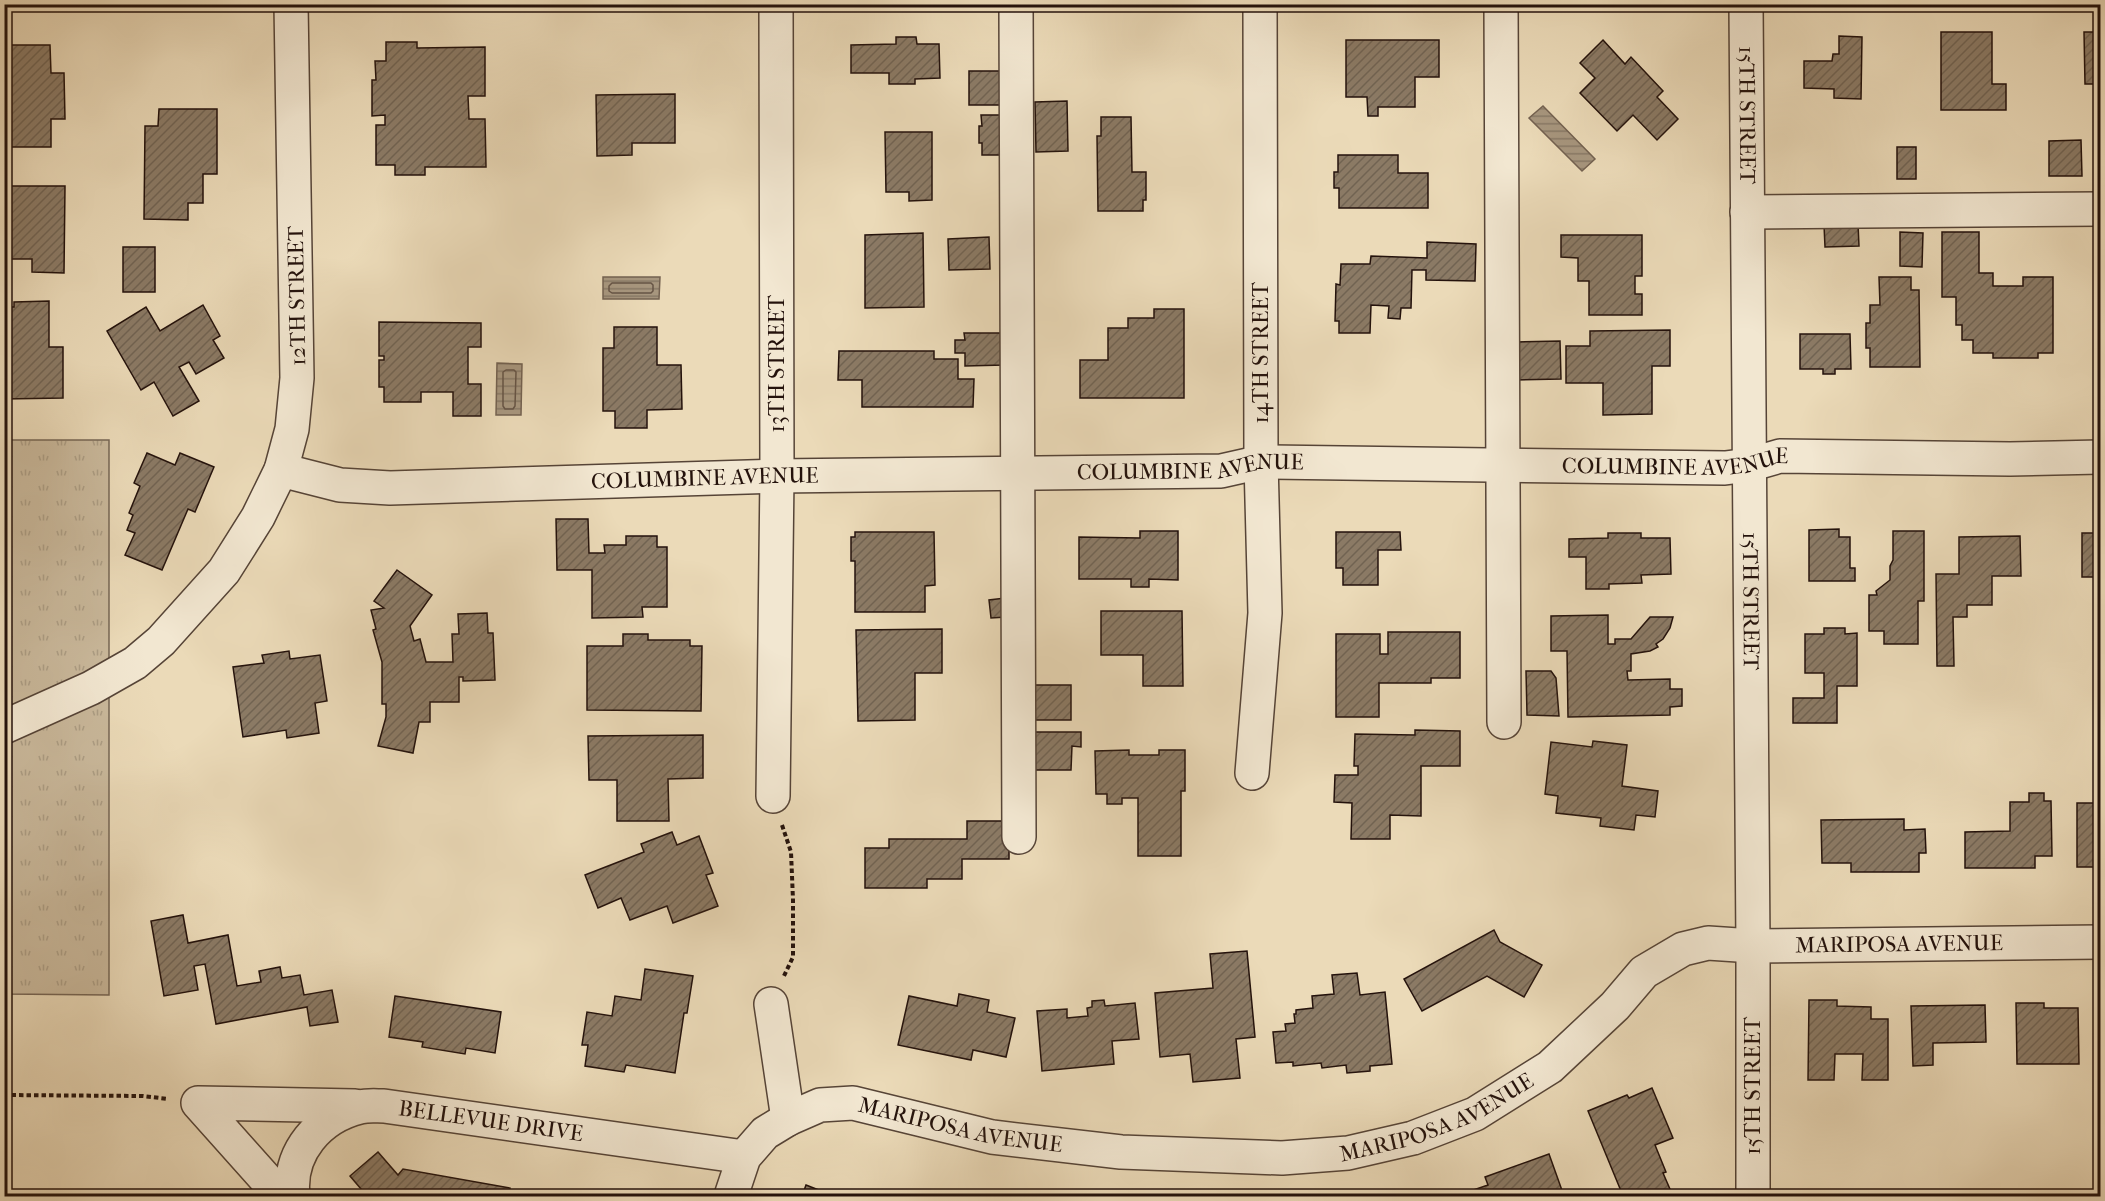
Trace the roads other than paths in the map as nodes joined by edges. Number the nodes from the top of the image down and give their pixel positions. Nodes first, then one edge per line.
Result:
1 (291, 4) edge
2 (776, 4) edge
3 (1016, 4) edge
4 (1260, 4) edge
5 (1502, 4) edge
6 (1746, 4) edge
7 (2100, 209) edge
8 (1747, 212) junction
9 (2100, 457) edge
10 (1261, 462) junction
11 (1503, 465) junction
12 (1749, 465) junction
13 (281, 470) junction
14 (1017, 473) junction
15 (777, 476) junction
16 (1504, 722) dead end
17 (4, 727) edge
18 (1252, 773) dead end
19 (772, 796) road end
20 (1018, 837) dead end
21 (2100, 942) edge
22 (1753, 946) junction
23 (771, 1004) road end
24 (363, 1106) junction
25 (788, 1119) junction
26 (744, 1157) junction
27 (281, 1197) edge
28 (293, 1197) edge
29 (731, 1197) edge
30 (1753, 1197) edge

1 - 13 street, 12TH STREET
2 - 15 street, 13TH STREET
3 - 14 street
4 - 10 street, 14TH STREET
5 - 11 street
6 - 8 street, 15TH STREET
7 - 8 street
8 - 12 street, 15TH STREET
9 - 12 street, COLUMBINE AVENUE
10 - 11 street, COLUMBINE AVENUE
10 - 14 street, COLUMBINE AVENUE
10 - 18 street, 14TH STREET
11 - 12 street, COLUMBINE AVENUE
11 - 16 street
12 - 22 street, 15TH STREET
13 - 15 street, COLUMBINE AVENUE
13 - 17 street, 12TH STREET
14 - 15 street, COLUMBINE AVENUE
14 - 20 street
15 - 19 street, 13TH STREET
21 - 22 street, MARIPOSA AVENUE
22 - 25 street, MARIPOSA AVENUE
22 - 30 street, 15TH STREET
23 - 25 street
24 - 26 street, BELLEVUE DRIVE
24 - 27 street
24 - 28 street, BELLEVUE DRIVE
25 - 26 street, MARIPOSA AVENUE
26 - 29 street

